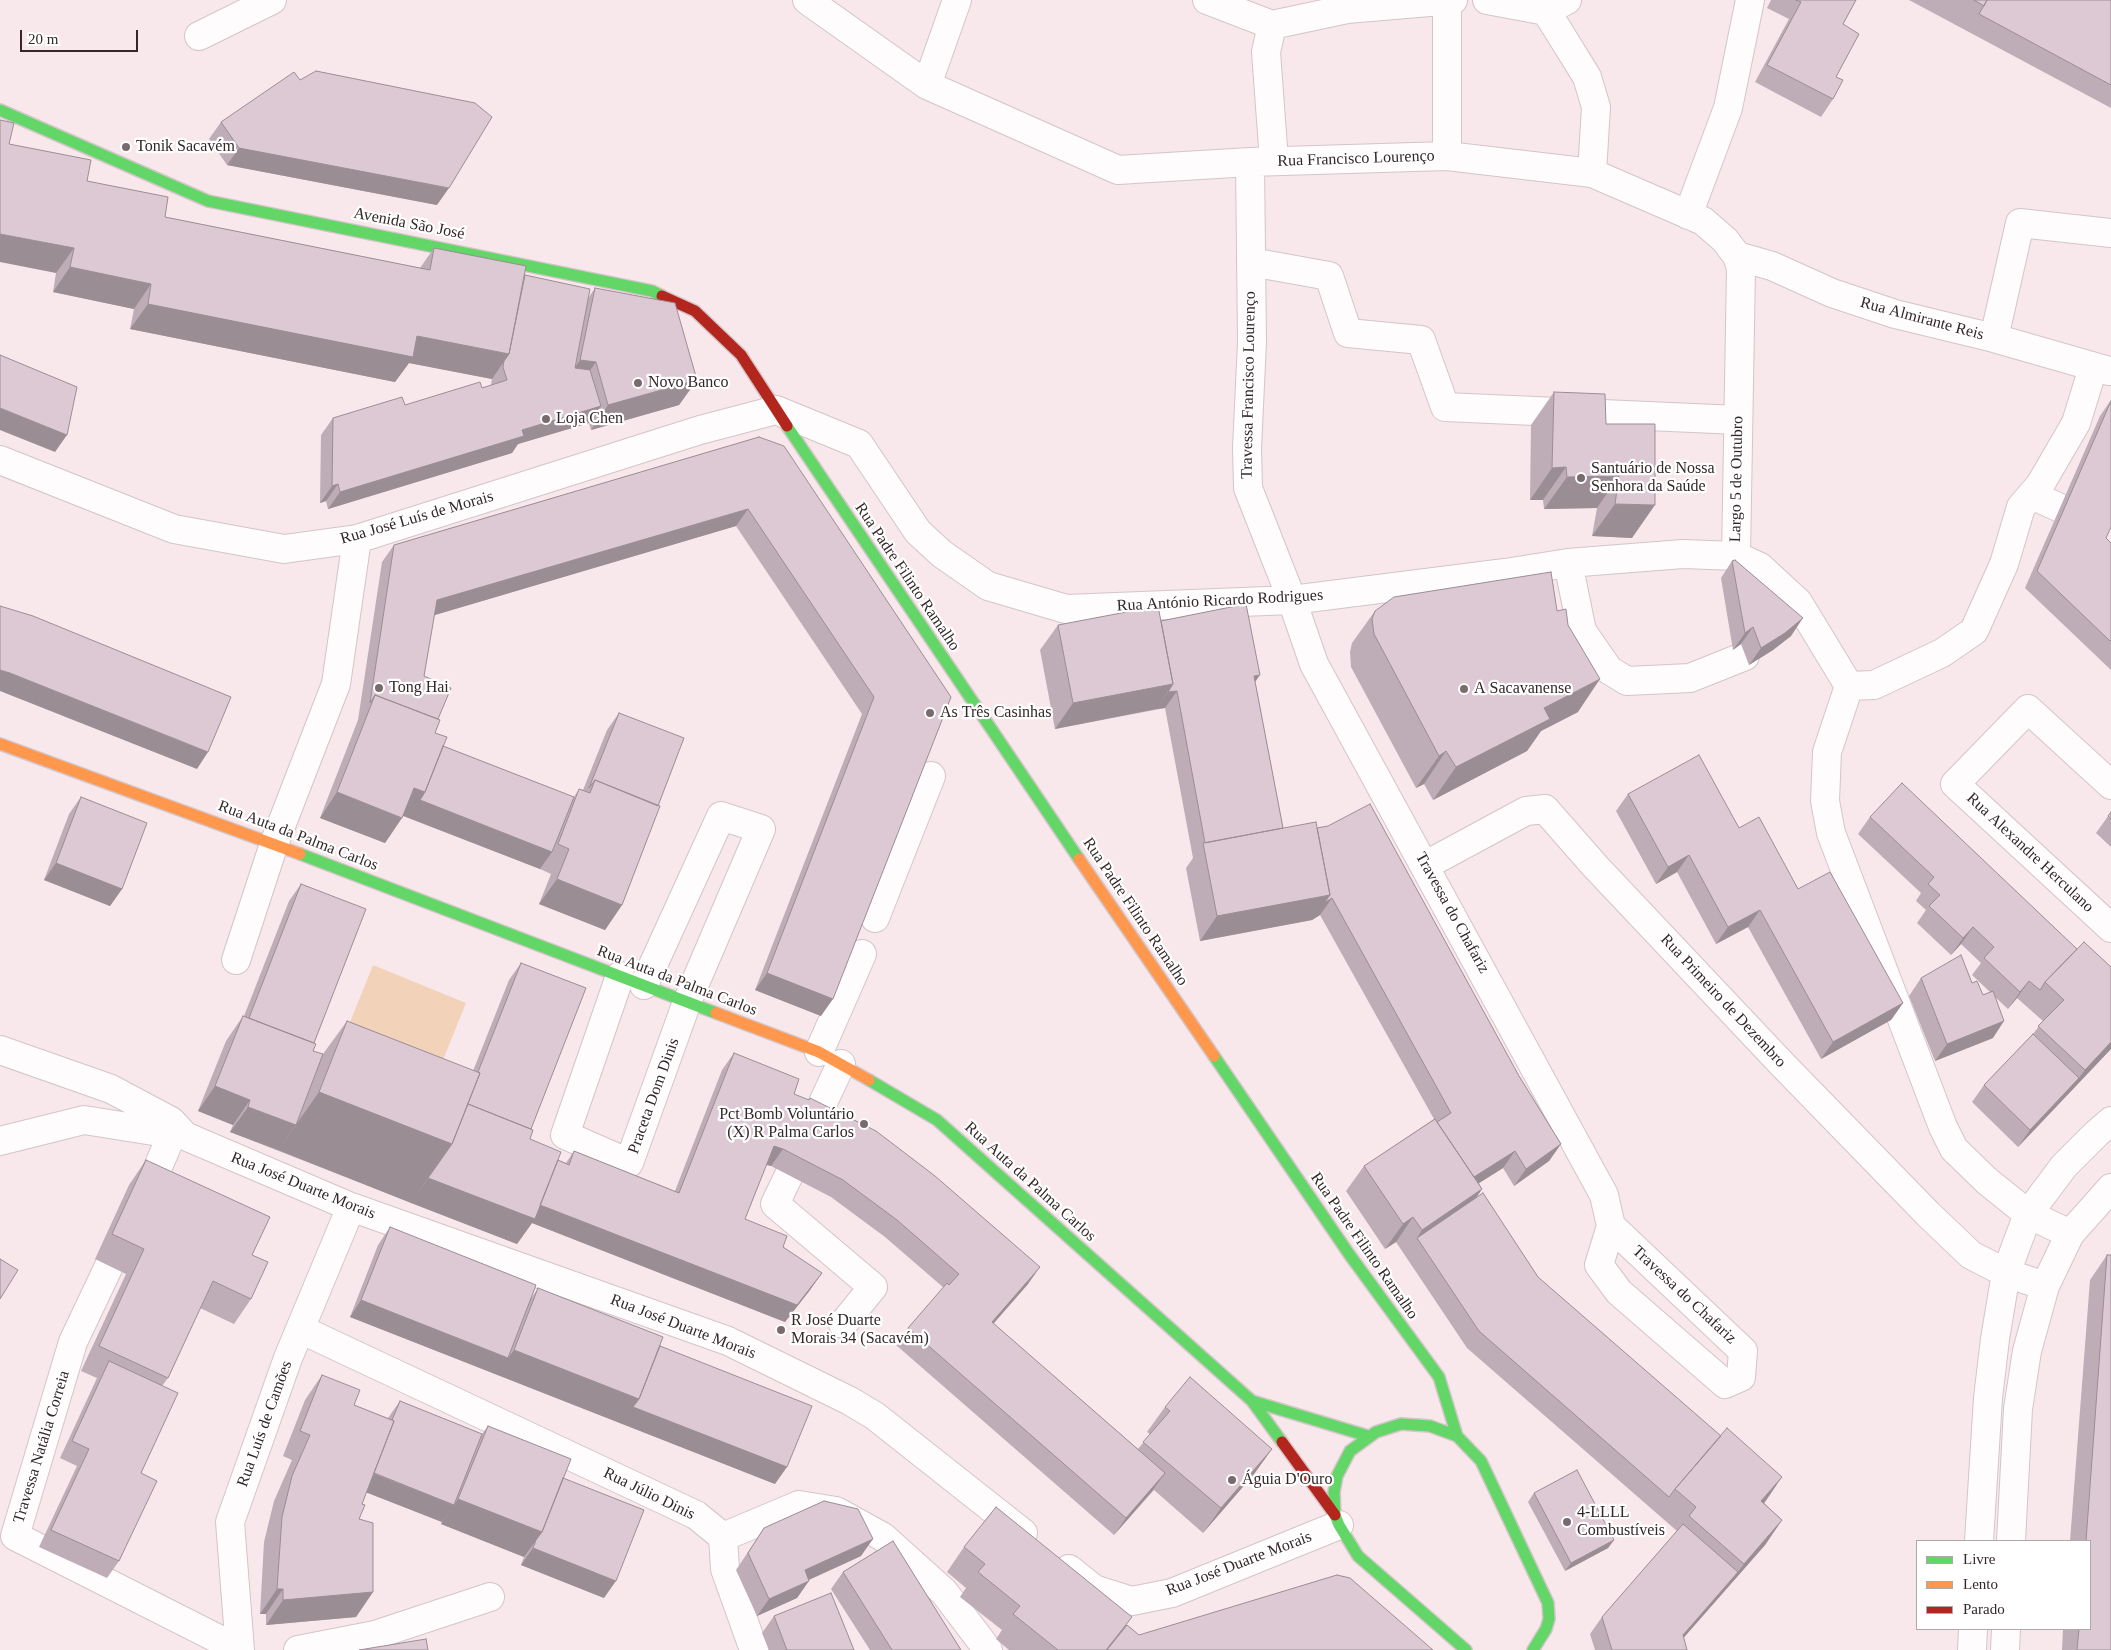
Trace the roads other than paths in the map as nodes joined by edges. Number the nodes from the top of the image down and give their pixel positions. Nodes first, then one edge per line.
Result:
1 (272, 0) edge
2 (807, 0) edge
3 (957, 0) edge
4 (1208, 0) edge
5 (1487, 0) edge
6 (1750, 0) edge
7 (1450, 1) edge
8 (1557, 4) edge
9 (1346, 5) edge
10 (1272, 25) junction
11 (198, 36) dead end
12 (926, 85) junction
13 (0, 110) edge
14 (1447, 156) junction
15 (1262, 162) junction
16 (1592, 173) junction
17 (1688, 215) junction
18 (2111, 233) edge
19 (1737, 256) junction
20 (1251, 262) junction
21 (1994, 338) junction
22 (2102, 370) edge
23 (776, 410) junction
24 (1738, 420) junction
25 (0, 460) edge
26 (2032, 494) junction
27 (2060, 508) dead end
28 (357, 539) junction
29 (1736, 556) junction
30 (1568, 563) junction
31 (1292, 600) junction
32 (1745, 656) dead end
33 (1849, 686) junction
34 (0, 744) edge
35 (931, 776) dead end
36 (2111, 786) edge
37 (274, 844) junction
38 (1426, 865) junction
39 (875, 918) dead end
40 (2111, 928) edge
41 (862, 954) dead end
42 (236, 960) dead end
43 (632, 980) junction
44 (688, 1002) junction
45 (0, 1050) edge
46 (830, 1058) junction
47 (2111, 1121) edge
48 (814, 1122) edge
49 (179, 1135) junction
50 (0, 1141) edge
51 (789, 1175) dead end
52 (2111, 1188) edge
53 (147, 1193) edge
54 (350, 1207) junction
55 (2028, 1214) junction
56 (1611, 1226) junction
57 (2070, 1234) junction
58 (109, 1266) dead end
59 (2006, 1273) junction
60 (2045, 1286) junction
61 (844, 1324) dead end
62 (300, 1329) junction
63 (1252, 1401) junction
64 (1368, 1436) junction
65 (1457, 1436) junction
66 (1337, 1520) junction
67 (723, 1537) junction
68 (1979, 1540) edge
69 (2010, 1540) edge
70 (490, 1598) dead end
71 (1546, 1630) junction
72 (1973, 1630) edge
73 (2006, 1630) edge
74 (1549, 1643) dead end
75 (240, 1650) edge
76 (298, 1650) edge
77 (754, 1650) edge
78 (988, 1650) edge
79 (1466, 1650) edge
80 (1533, 1650) edge
81 (1972, 1650) edge
82 (2004, 1650) edge

1 - 11 street
2 - 12 street
3 - 12 street
4 - 10 street
5 - 8 street
6 - 17 street
7 - 9 street
7 - 14 street
8 - 16 street
9 - 10 street
10 - 15 street, Travessa Francisco Lourenço
12 - 15 street, Rua Francisco Lourenço
13 - 23 street, Avenida São José
14 - 15 street, Rua Francisco Lourenço
14 - 16 street, Rua Francisco Lourenço
15 - 20 street, Travessa Francisco Lourenço
16 - 17 street, Rua Francisco Lourenço
17 - 19 street, Rua Francisco Lourenço
18 - 21 street
19 - 21 street, Rua Almirante Reis
19 - 24 street, Largo 5 de Outubro
20 - 24 street
20 - 31 street, Travessa Francisco Lourenço
21 - 22 street, Rua Almirante Reis
22 - 26 street
23 - 28 street, Rua José Luís de Morais
23 - 31 street, Rua António Ricardo Rodrigues
23 - 65 street, Rua Padre Filinto Ramalho
24 - 29 street, Largo 5 de Outubro
25 - 28 street, Rua José Luís de Morais
26 - 27 street
26 - 33 street
28 - 37 street
29 - 30 street, Rua António Ricardo Rodrigues
29 - 33 street, Largo 5 de Outubro
30 - 31 street, Rua António Ricardo Rodrigues
30 - 32 street
31 - 38 street, Travessa do Chafariz
33 - 55 street
34 - 37 street, Rua Auta da Palma Carlos
35 - 39 street
36 - 40 street, Rua Alexandre Herculano
37 - 42 street
37 - 43 street, Rua Auta da Palma Carlos
38 - 56 street, Travessa do Chafariz
38 - 59 street, Rua Primeiro de Dezembro
41 - 46 street
43 - 44 street, Rua Auta da Palma Carlos
43 - 44 street, Praceta Dom Dinis
43 - 44 street
44 - 46 street, Rua Auta da Palma Carlos
45 - 49 street
46 - 48 street
46 - 63 street, Rua Auta da Palma Carlos
47 - 55 street
49 - 50 street, Rua José Duarte Morais
49 - 53 street
49 - 54 street, Rua José Duarte Morais
51 - 61 street
52 - 57 street
54 - 62 street, Rua Luís de Camões
54 - 66 street, Rua José Duarte Morais
55 - 57 street
55 - 59 street
56 - 56 street, Travessa do Chafariz
57 - 60 street
58 - 75 street, Travessa Natália Correia
59 - 60 street
59 - 68 street
60 - 69 street
62 - 67 street, Rua Júlio Dinis
62 - 75 street, Rua Luís de Camões
63 - 64 street, Rua Auta da Palma Carlos
63 - 66 street, Rua Auta da Palma Carlos
64 - 65 street
64 - 66 street
65 - 71 street
66 - 79 street, Rua Auta da Palma Carlos
67 - 77 street
67 - 78 street
70 - 76 street
71 - 74 street
71 - 80 street
72 - 81 street
73 - 82 street

